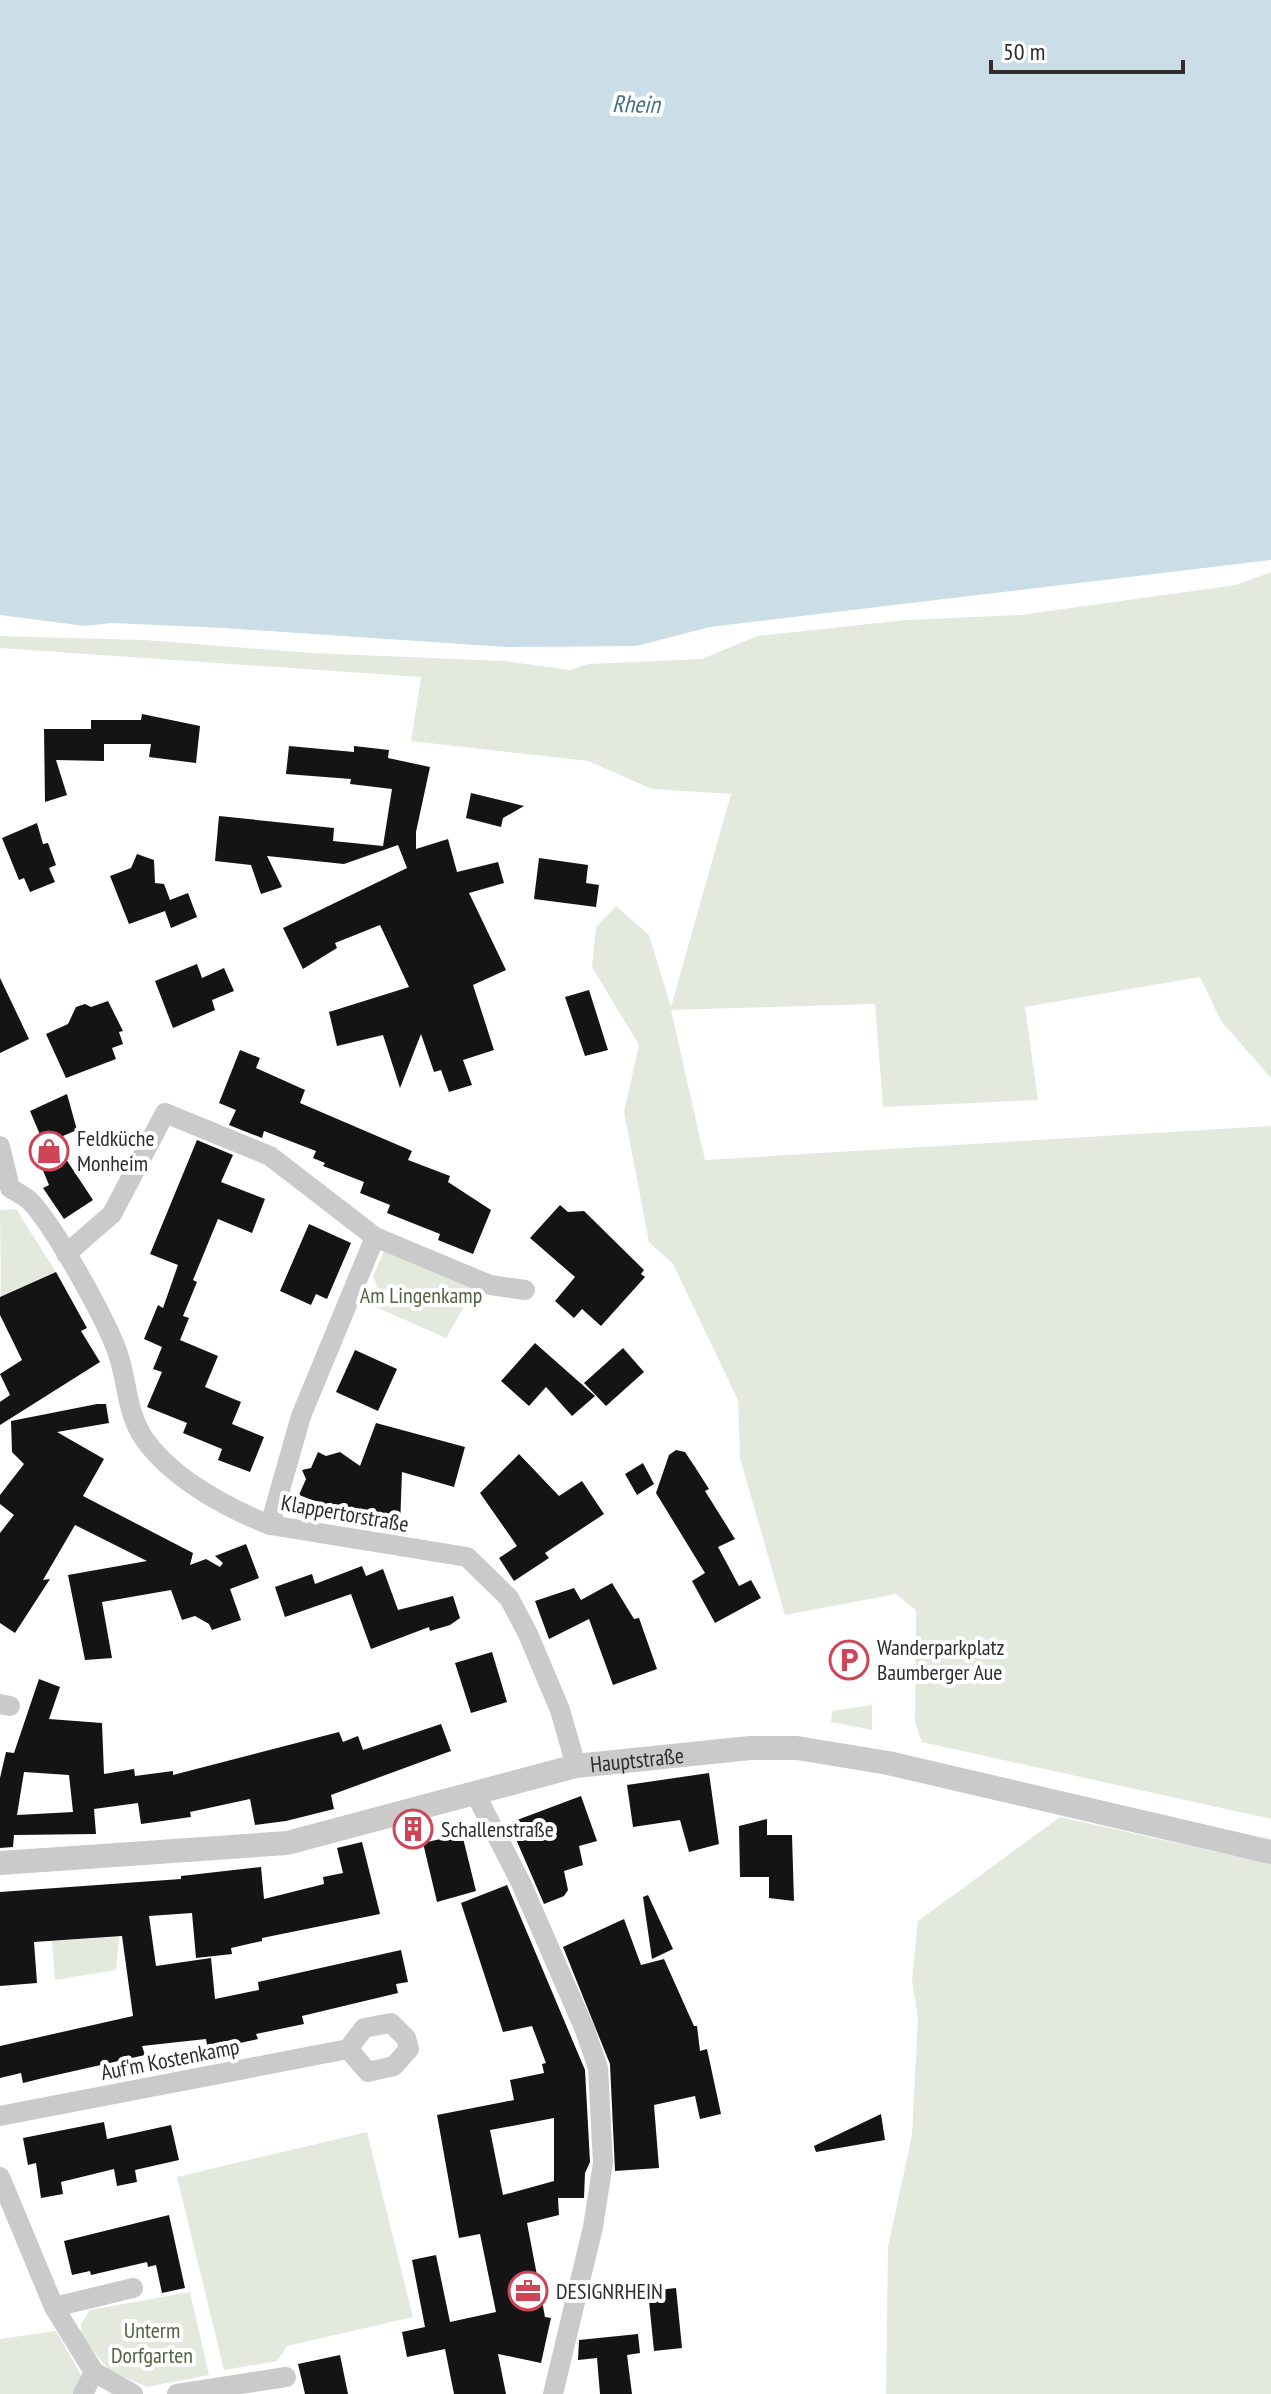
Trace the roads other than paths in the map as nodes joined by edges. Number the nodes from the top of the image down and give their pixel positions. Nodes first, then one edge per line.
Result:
1 (0, 1146) edge
2 (5, 1189) edge
3 (375, 1237) junction
4 (66, 1254) junction
5 (525, 1290) dead end
6 (270, 1525) junction
7 (576, 1766) junction
8 (475, 1793) junction
9 (1271, 1852) edge
10 (0, 1863) edge
11 (348, 2049) dead end
12 (1, 2122) edge
13 (0, 2177) edge
14 (133, 2288) dead end
15 (54, 2307) junction
16 (94, 2372) junction
17 (286, 2377) dead end
18 (83, 2394) edge
19 (133, 2394) edge
20 (177, 2394) edge
21 (553, 2394) edge

1 - 2 street, Klappertorstraße
2 - 4 street, Klappertorstraße
3 - 4 street
3 - 5 street
3 - 6 street
4 - 6 street, Klappertorstraße
6 - 7 street, Klappertorstraße
7 - 8 street, Hauptstraße
7 - 9 street, Hauptstraße
8 - 10 street, Hauptstraße
8 - 21 street
11 - 12 street, Auf'm Kostenkamp
13 - 15 street
14 - 15 street
15 - 16 street
16 - 18 street
16 - 19 street
17 - 20 street

